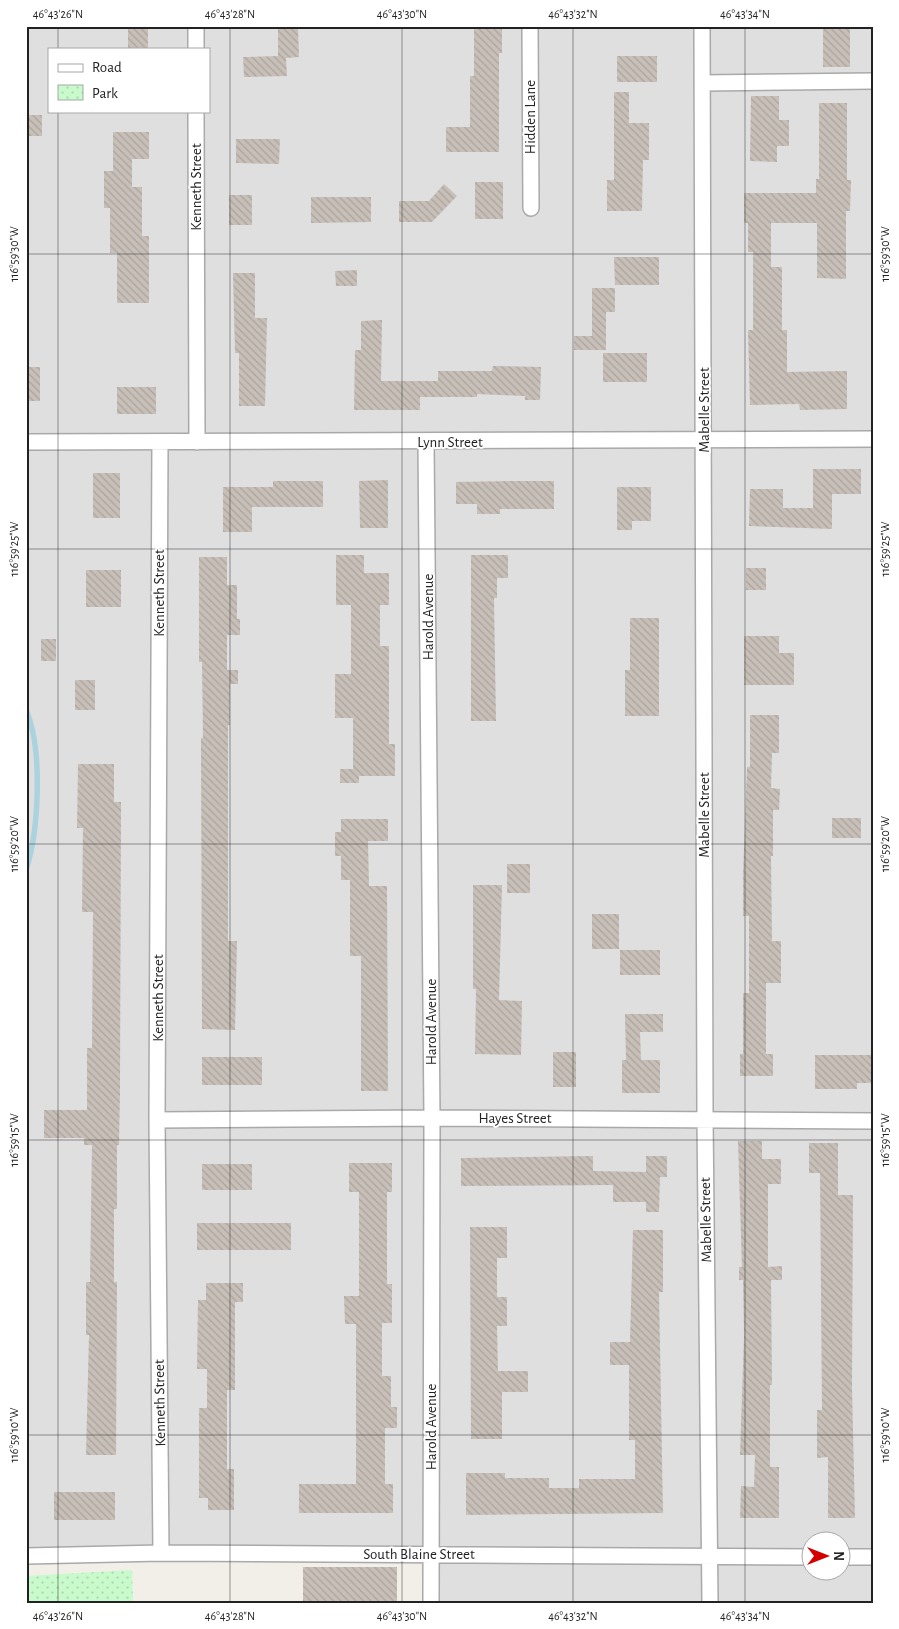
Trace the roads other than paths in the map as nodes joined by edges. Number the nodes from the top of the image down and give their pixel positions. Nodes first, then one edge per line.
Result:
1 (196, 26) edge
2 (530, 26) edge
3 (702, 26) edge
4 (196, 48) edge
5 (873, 81) edge
6 (703, 83) junction
7 (196, 112) edge
8 (531, 208) dead end
9 (873, 440) edge
10 (26, 442) edge
11 (160, 442) junction
12 (197, 442) junction
13 (426, 442) junction
14 (704, 442) junction
15 (432, 1118) junction
16 (705, 1118) junction
17 (157, 1120) junction
18 (873, 1121) edge
19 (161, 1553) junction
20 (431, 1554) junction
21 (26, 1556) edge
22 (710, 1557) junction
23 (802, 1557) edge
24 (852, 1557) edge
25 (873, 1557) edge
26 (432, 1603) edge
27 (710, 1603) edge

1 - 4 street
2 - 8 street, Hidden Lane
3 - 6 street, Mabelle Street
5 - 6 street
6 - 14 street, Mabelle Street
7 - 12 street, Kenneth Street
9 - 14 street, Lynn Street
10 - 11 street, Lynn Street
11 - 12 street, Lynn Street
11 - 17 street, Kenneth Street
12 - 13 street, Lynn Street
13 - 14 street, Lynn Street
13 - 15 street, Harold Avenue
14 - 16 street, Mabelle Street
15 - 16 street, Hayes Street
15 - 17 street, Hayes Street
15 - 20 street, Harold Avenue
16 - 18 street, Hayes Street
16 - 22 street, Mabelle Street
17 - 19 street, Kenneth Street
19 - 20 street, South Blaine Street
19 - 21 street, South Blaine Street
20 - 22 street, South Blaine Street
20 - 26 street, Harold Avenue
22 - 23 street, South Blaine Street
22 - 27 street, Mabelle Street
24 - 25 street

